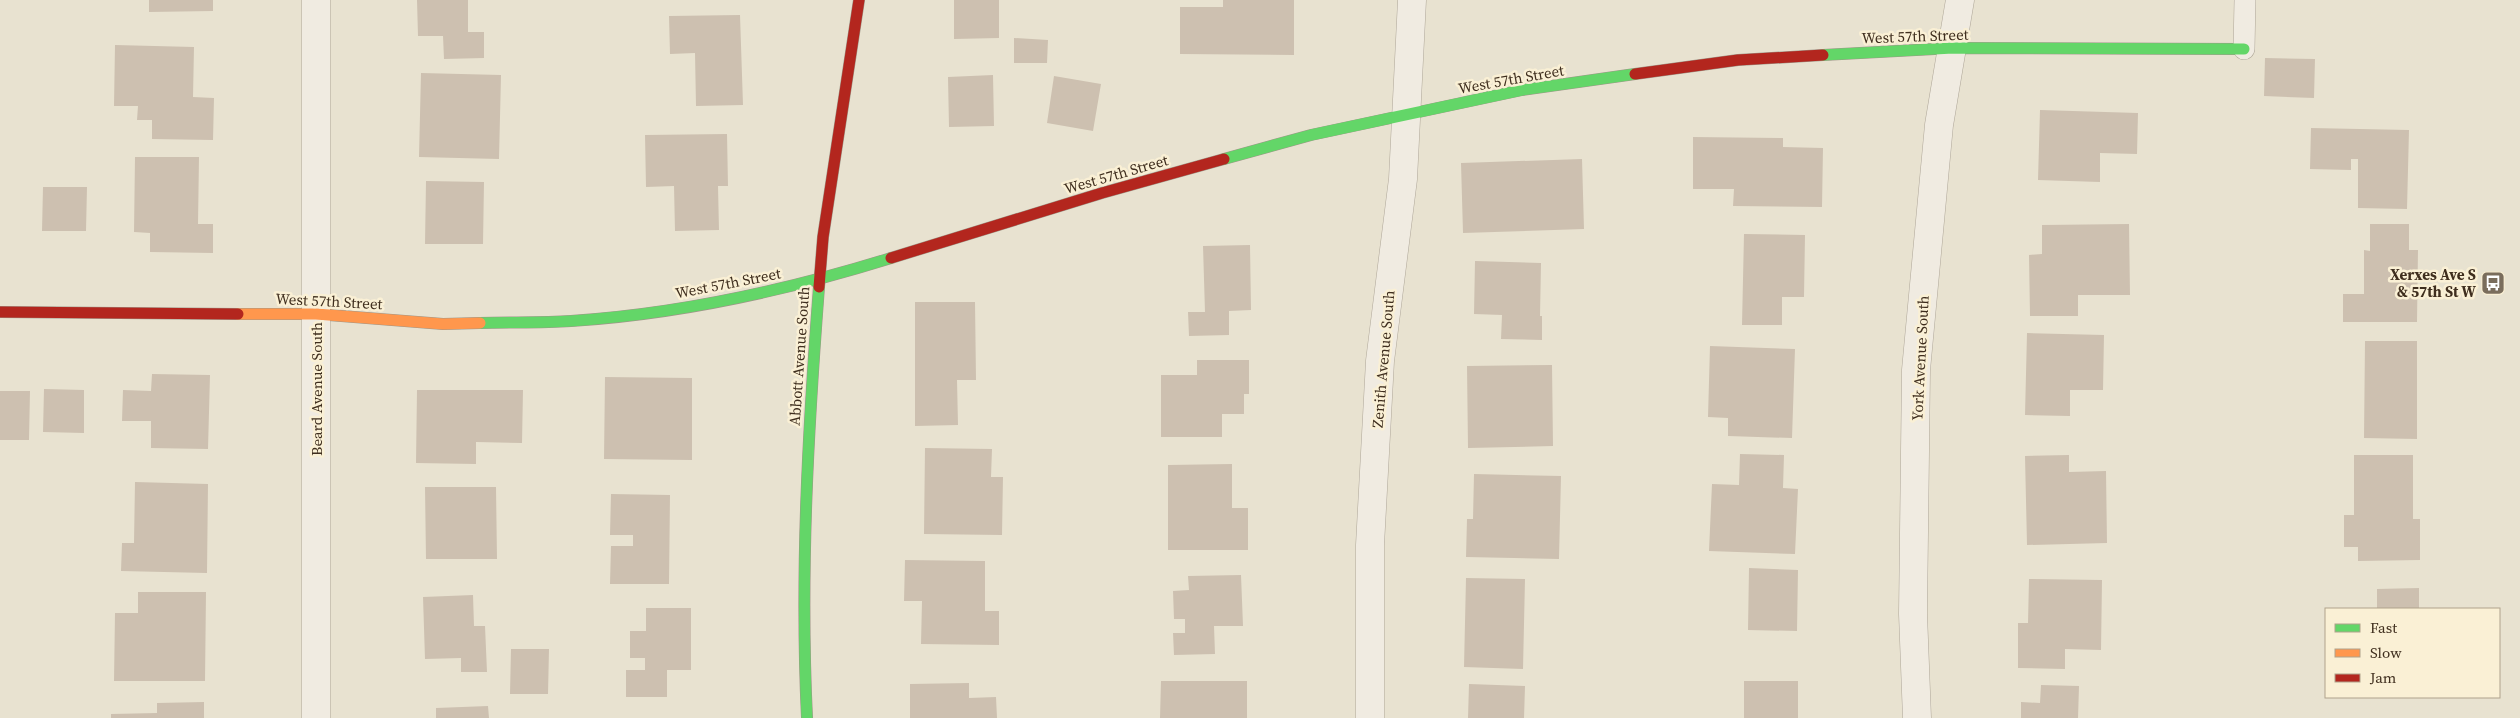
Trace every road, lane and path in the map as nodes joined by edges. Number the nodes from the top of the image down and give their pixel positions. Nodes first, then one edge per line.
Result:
1 (316, 0) edge
2 (859, 0) edge
3 (1412, 0) edge
4 (1960, 0) edge
5 (2245, 0) edge
6 (1953, 48) junction
7 (2244, 49) joint
8 (1406, 115) junction
9 (820, 280) junction
10 (0, 312) edge
11 (316, 314) junction
12 (316, 718) edge
13 (807, 718) edge
14 (1370, 718) edge
15 (1917, 718) edge

1 - 11 street, Beard Avenue South
2 - 9 street, Abbott Avenue South
3 - 8 street, Zenith Avenue South
4 - 6 street, York Avenue South
5 - 7 lane
6 - 7 street, West 57th Street
6 - 8 street, West 57th Street
6 - 15 street, York Avenue South
8 - 9 street, West 57th Street
8 - 14 street, Zenith Avenue South
9 - 11 street, West 57th Street
9 - 13 street, Abbott Avenue South
10 - 11 street, West 57th Street
11 - 12 street, Beard Avenue South

